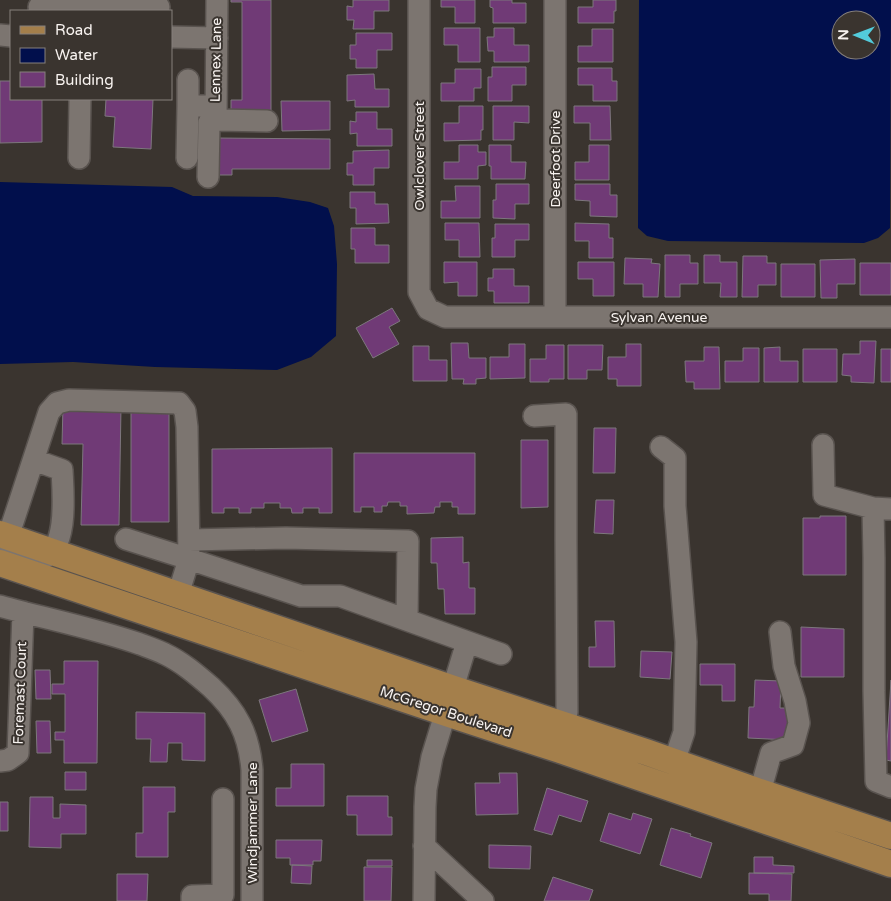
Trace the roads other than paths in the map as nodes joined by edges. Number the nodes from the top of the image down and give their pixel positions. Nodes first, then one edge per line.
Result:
1 (217, 0) edge
2 (419, 0) edge
3 (555, 0) edge
4 (39, 7) dead end
5 (159, 7) dead end
6 (100, 10) edge
7 (172, 37) edge
8 (217, 38) junction
9 (188, 80) dead end
10 (80, 100) edge
11 (188, 106) junction
12 (216, 113) junction
13 (267, 121) dead end
14 (79, 158) dead end
15 (188, 158) dead end
16 (208, 177) dead end
17 (428, 309) joint
18 (556, 317) junction
19 (891, 318) edge
20 (534, 416) dead end
21 (823, 445) dead end
22 (661, 447) dead end
23 (34, 460) junction
24 (882, 508) edge
25 (126, 539) dead end
26 (3, 543) edge
27 (189, 550) junction
28 (52, 553) junction
29 (883, 558) edge
30 (0, 562) edge
31 (178, 595) junction
32 (883, 598) edge
33 (0, 606) edge
34 (23, 612) junction
35 (407, 620) junction
36 (780, 632) dead end
37 (468, 642) junction
38 (501, 654) dead end
39 (450, 701) junction
40 (563, 725) junction
41 (0, 761) edge
42 (674, 762) junction
43 (891, 787) edge
44 (760, 792) junction
45 (223, 799) dead end
46 (891, 836) edge
47 (424, 846) junction
48 (891, 864) edge
49 (223, 896) junction
50 (252, 898) edge
51 (192, 901) edge
52 (424, 901) edge
53 (483, 901) edge

1 - 8 street, Lennex Lane
2 - 17 street, Owlclover Street
3 - 18 street, Deerfoot Drive
4 - 6 street
5 - 6 street
7 - 8 street
8 - 12 street, Lennex Lane
9 - 11 street
10 - 14 street
11 - 12 street
11 - 15 street
12 - 13 street
12 - 16 street, Lennex Lane
17 - 18 street, Sylvan Avenue
18 - 19 street, Sylvan Avenue
20 - 40 street
21 - 24 street
22 - 42 street
23 - 26 street
23 - 27 street
23 - 28 street
24 - 29 street
25 - 27 street
26 - 28 main road, McGregor Boulevard
27 - 31 street
27 - 35 street
27 - 35 street
28 - 31 main road, McGregor Boulevard
29 - 32 street
30 - 39 main road, McGregor Boulevard
31 - 39 main road, McGregor Boulevard
32 - 43 street
33 - 34 street, Windjammer Lane
34 - 41 street, Foremast Court
34 - 50 street, Windjammer Lane
35 - 37 street
36 - 44 street
37 - 38 street
37 - 39 street
39 - 40 main road, McGregor Boulevard
39 - 47 street
39 - 48 main road, McGregor Boulevard
40 - 42 main road, McGregor Boulevard
42 - 44 main road, McGregor Boulevard
44 - 46 main road, McGregor Boulevard
45 - 49 street
47 - 52 street
47 - 53 street
49 - 50 street
49 - 51 street

